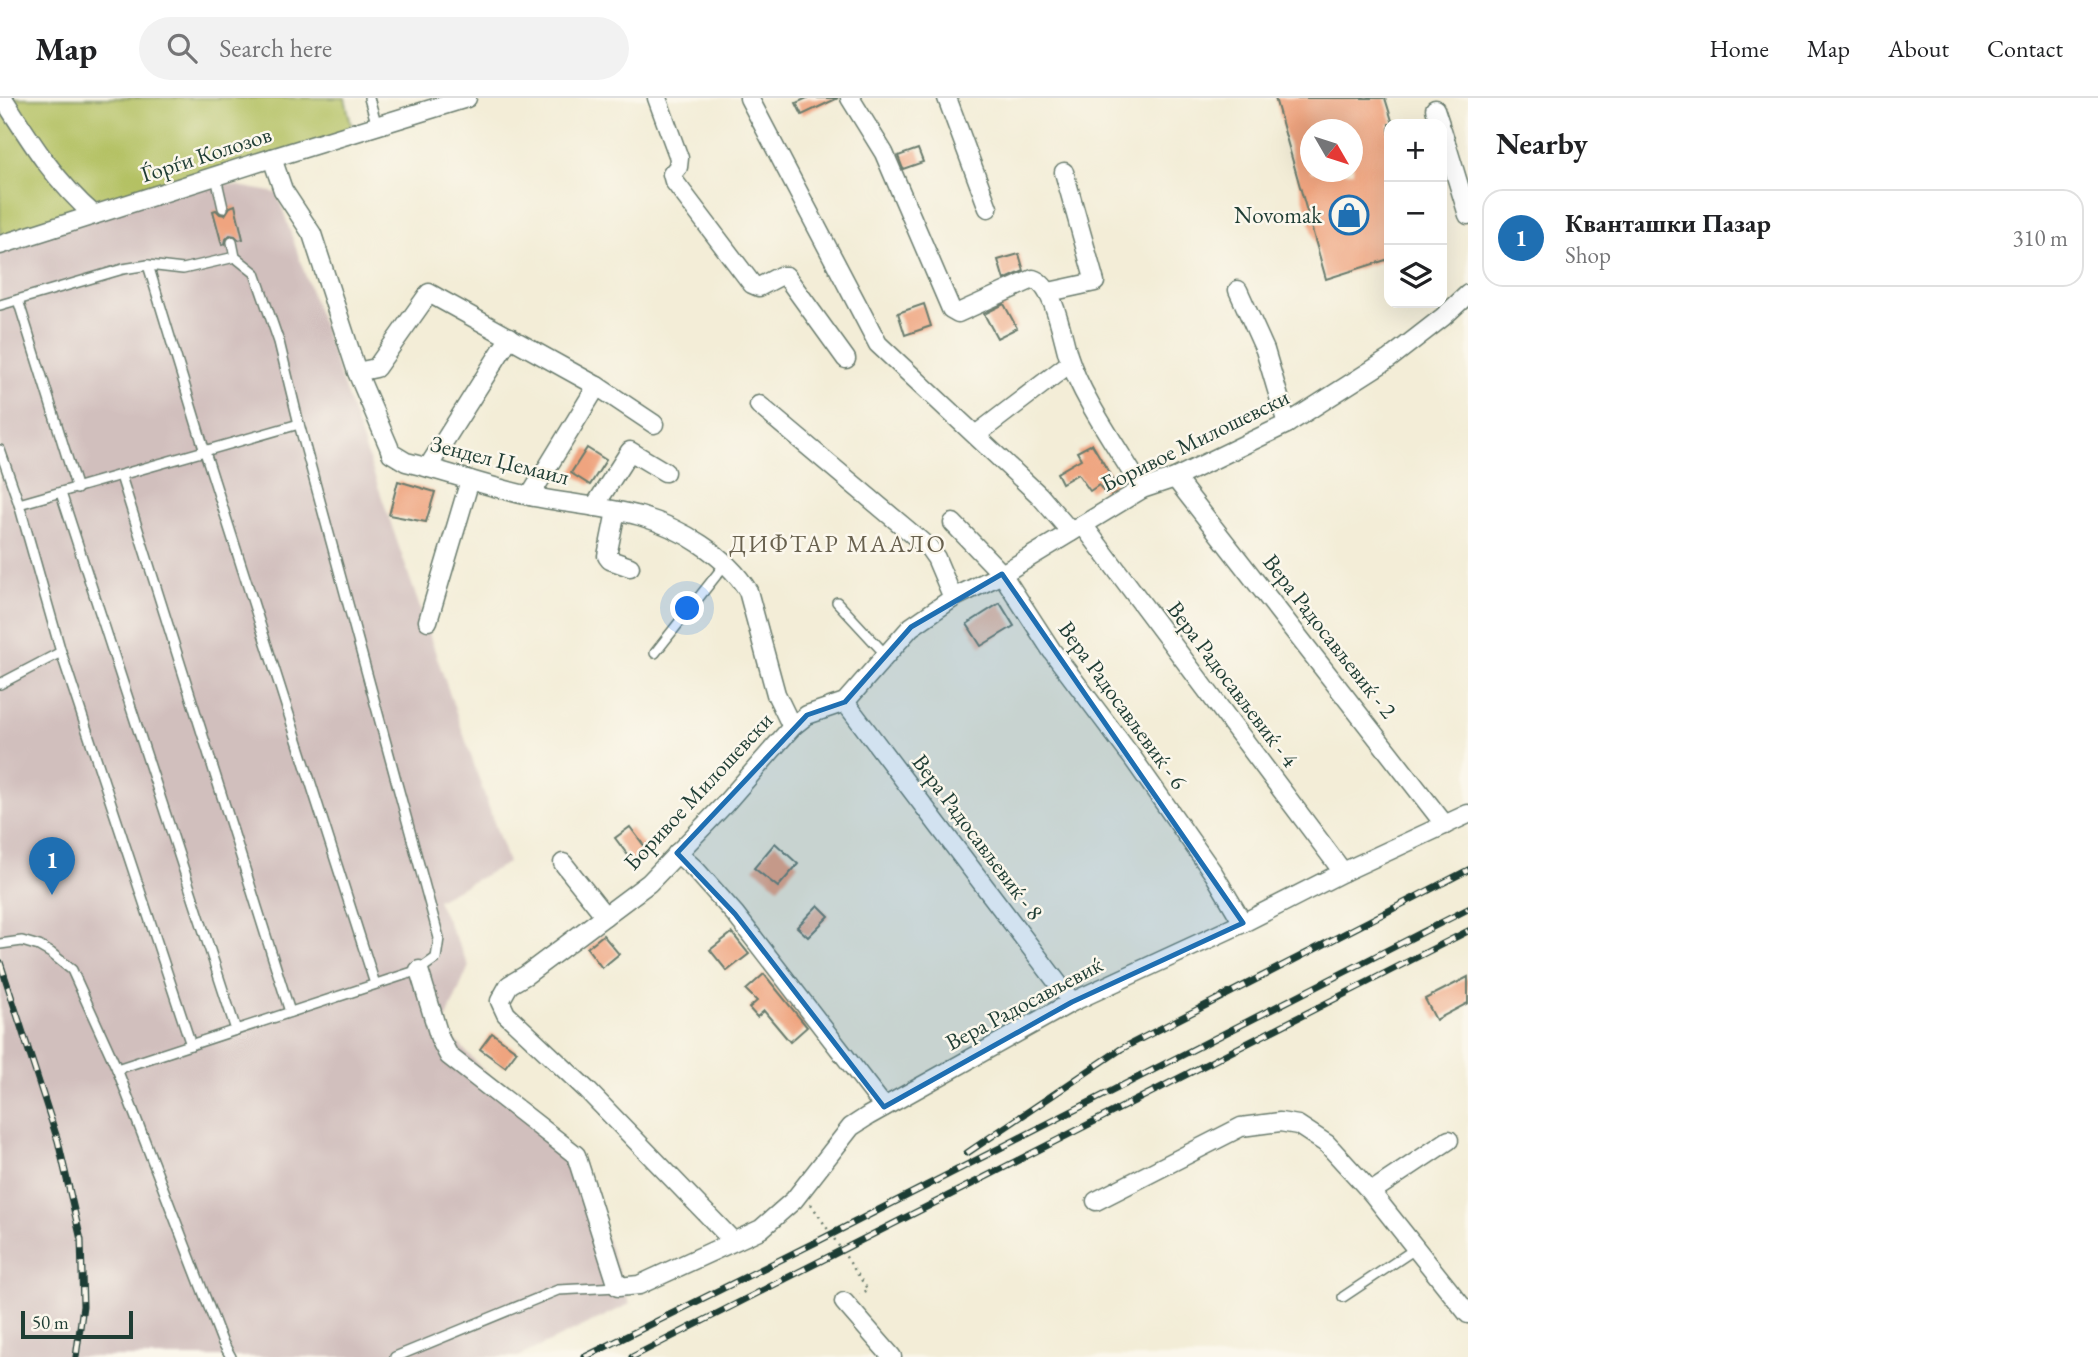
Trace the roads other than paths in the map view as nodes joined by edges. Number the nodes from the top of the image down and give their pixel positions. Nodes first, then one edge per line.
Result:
1 (3, 98) edge
2 (369, 98) edge
3 (467, 98) edge
4 (657, 98) edge
5 (750, 98) edge
6 (850, 98) edge
7 (947, 98) edge
8 (377, 126) junction
9 (1447, 146) edge
10 (272, 158) junction
11 (1064, 172) dead end
12 (216, 177) junction
13 (223, 208) dead end
14 (988, 208) dead end
15 (94, 215) junction
16 (1468, 215) edge
17 (232, 242) dead end
18 (0, 246) edge
19 (235, 257) junction
20 (148, 265) junction
21 (1238, 290) dead end
22 (1049, 292) junction
23 (1468, 294) edge
24 (18, 300) junction
25 (0, 305) edge
26 (510, 337) junction
27 (846, 359) dead end
28 (1070, 363) junction
29 (358, 372) junction
30 (597, 386) junction
31 (759, 405) dead end
32 (299, 424) junction
33 (654, 424) dead end
34 (1287, 424) junction
35 (977, 434) junction
36 (0, 450) edge
37 (205, 452) junction
38 (428, 467) junction
39 (665, 472) dead end
40 (121, 476) junction
41 (1175, 478) junction
42 (470, 480) junction
43 (77, 489) junction
44 (1142, 489) junction
45 (61, 494) junction
46 (530, 496) junction
47 (19, 504) junction
48 (594, 507) junction
49 (616, 511) junction
50 (953, 523) dead end
51 (1077, 528) junction
52 (726, 563) junction
53 (630, 567) dead end
54 (1002, 574) junction
55 (953, 598) junction
56 (837, 603) dead end
57 (428, 621) dead end
58 (61, 652) junction
59 (655, 653) dead end
60 (886, 655) junction
61 (0, 684) edge
62 (845, 702) junction
63 (792, 727) junction
64 (1468, 814) edge
65 (1445, 825) junction
66 (677, 853) junction
67 (563, 863) dead end
68 (1343, 872) junction
69 (605, 916) junction
70 (1243, 923) junction
71 (0, 944) edge
72 (419, 970) junction
73 (375, 984) junction
74 (1072, 1002) junction
75 (290, 1012) junction
76 (236, 1030) junction
77 (191, 1045) junction
78 (117, 1069) junction
79 (884, 1107) junction
80 (1449, 1140) dead end
81 (1371, 1192) junction
82 (1096, 1201) dead end
83 (733, 1241) junction
84 (1415, 1249) junction
85 (618, 1287) junction
86 (1343, 1297) dead end
87 (844, 1301) road end
88 (1468, 1314) edge
89 (231, 1357) edge
90 (395, 1357) edge
91 (892, 1357) edge

1 - 15 street
2 - 8 lane
3 - 8 street, Ѓорѓи Колозов
4 - 27 street
5 - 35 street, Вера Радосављевиќ - 4
6 - 22 street
7 - 14 street
8 - 10 street, Ѓорѓи Колозов
9 - 16 street
10 - 12 street, Ѓорѓи Колозов
10 - 29 street, Зендел Џемаил
11 - 22 street
12 - 13 lane
12 - 15 street, Ѓорѓи Колозов
15 - 18 street, Ѓорѓи Колозов
17 - 19 lane
19 - 20 lane
19 - 32 lane
20 - 24 lane
20 - 37 lane
21 - 34 street
22 - 28 street
23 - 34 street, Боривое Милошевски
24 - 25 lane
24 - 43 lane
26 - 29 street
26 - 30 street
26 - 38 street
28 - 35 street
28 - 44 street
29 - 38 street, Зендел Џемаил
30 - 33 street
30 - 46 street
31 - 55 street
32 - 37 lane
32 - 72 lane
34 - 41 street, Боривое Милошевски
35 - 51 street, Вера Радосављевиќ - 4
36 - 47 lane
37 - 40 lane
37 - 73 lane
38 - 42 street, Зендел Џемаил
39 - 48 street
40 - 43 lane
40 - 75 lane
41 - 44 street, Боривое Милошевски
41 - 65 street, Вера Радосављевиќ - 2
42 - 46 street, Зендел Џемаил
42 - 57 street
43 - 45 lane
44 - 51 street, Боривое Милошевски
45 - 47 lane
45 - 76 lane
46 - 48 street, Зендел Џемаил
47 - 58 lane
48 - 49 street, Зендел Џемаил
49 - 52 street, Зендел Џемаил
49 - 53 street
50 - 54 street, Вера Радосављевиќ - 6
51 - 54 street, Боривое Милошевски
51 - 68 street, Вера Радосављевиќ - 4
52 - 59 lane
52 - 63 street, Зендел Џемаил
54 - 55 street, Боривое Милошевски
54 - 70 street, Вера Радосављевиќ - 6
55 - 60 street, Боривое Милошевски
56 - 60 lane
58 - 61 lane
58 - 77 lane
60 - 62 street, Боривое Милошевски
62 - 63 street, Боривое Милошевски
62 - 74 street, Вера Радосављевиќ - 8
63 - 66 street, Боривое Милошевски
64 - 65 street, Вера Радосављевиќ
65 - 68 street, Вера Радосављевиќ
66 - 69 street, Боривое Милошевски
66 - 79 street
67 - 69 street
68 - 70 street, Вера Радосављевиќ
69 - 83 street, Боривое Милошевски
70 - 74 street, Вера Радосављевиќ
71 - 78 lane
72 - 73 lane
72 - 85 street
73 - 75 lane
74 - 79 street, Вера Радосављевиќ
75 - 76 lane
76 - 77 lane
77 - 78 lane
78 - 89 lane
79 - 83 street, Вера Радосављевиќ
80 - 81 street
81 - 82 street
81 - 84 street
83 - 85 street, Вера Радосављевиќ
84 - 86 lane
84 - 88 street
85 - 90 lane
87 - 91 street

